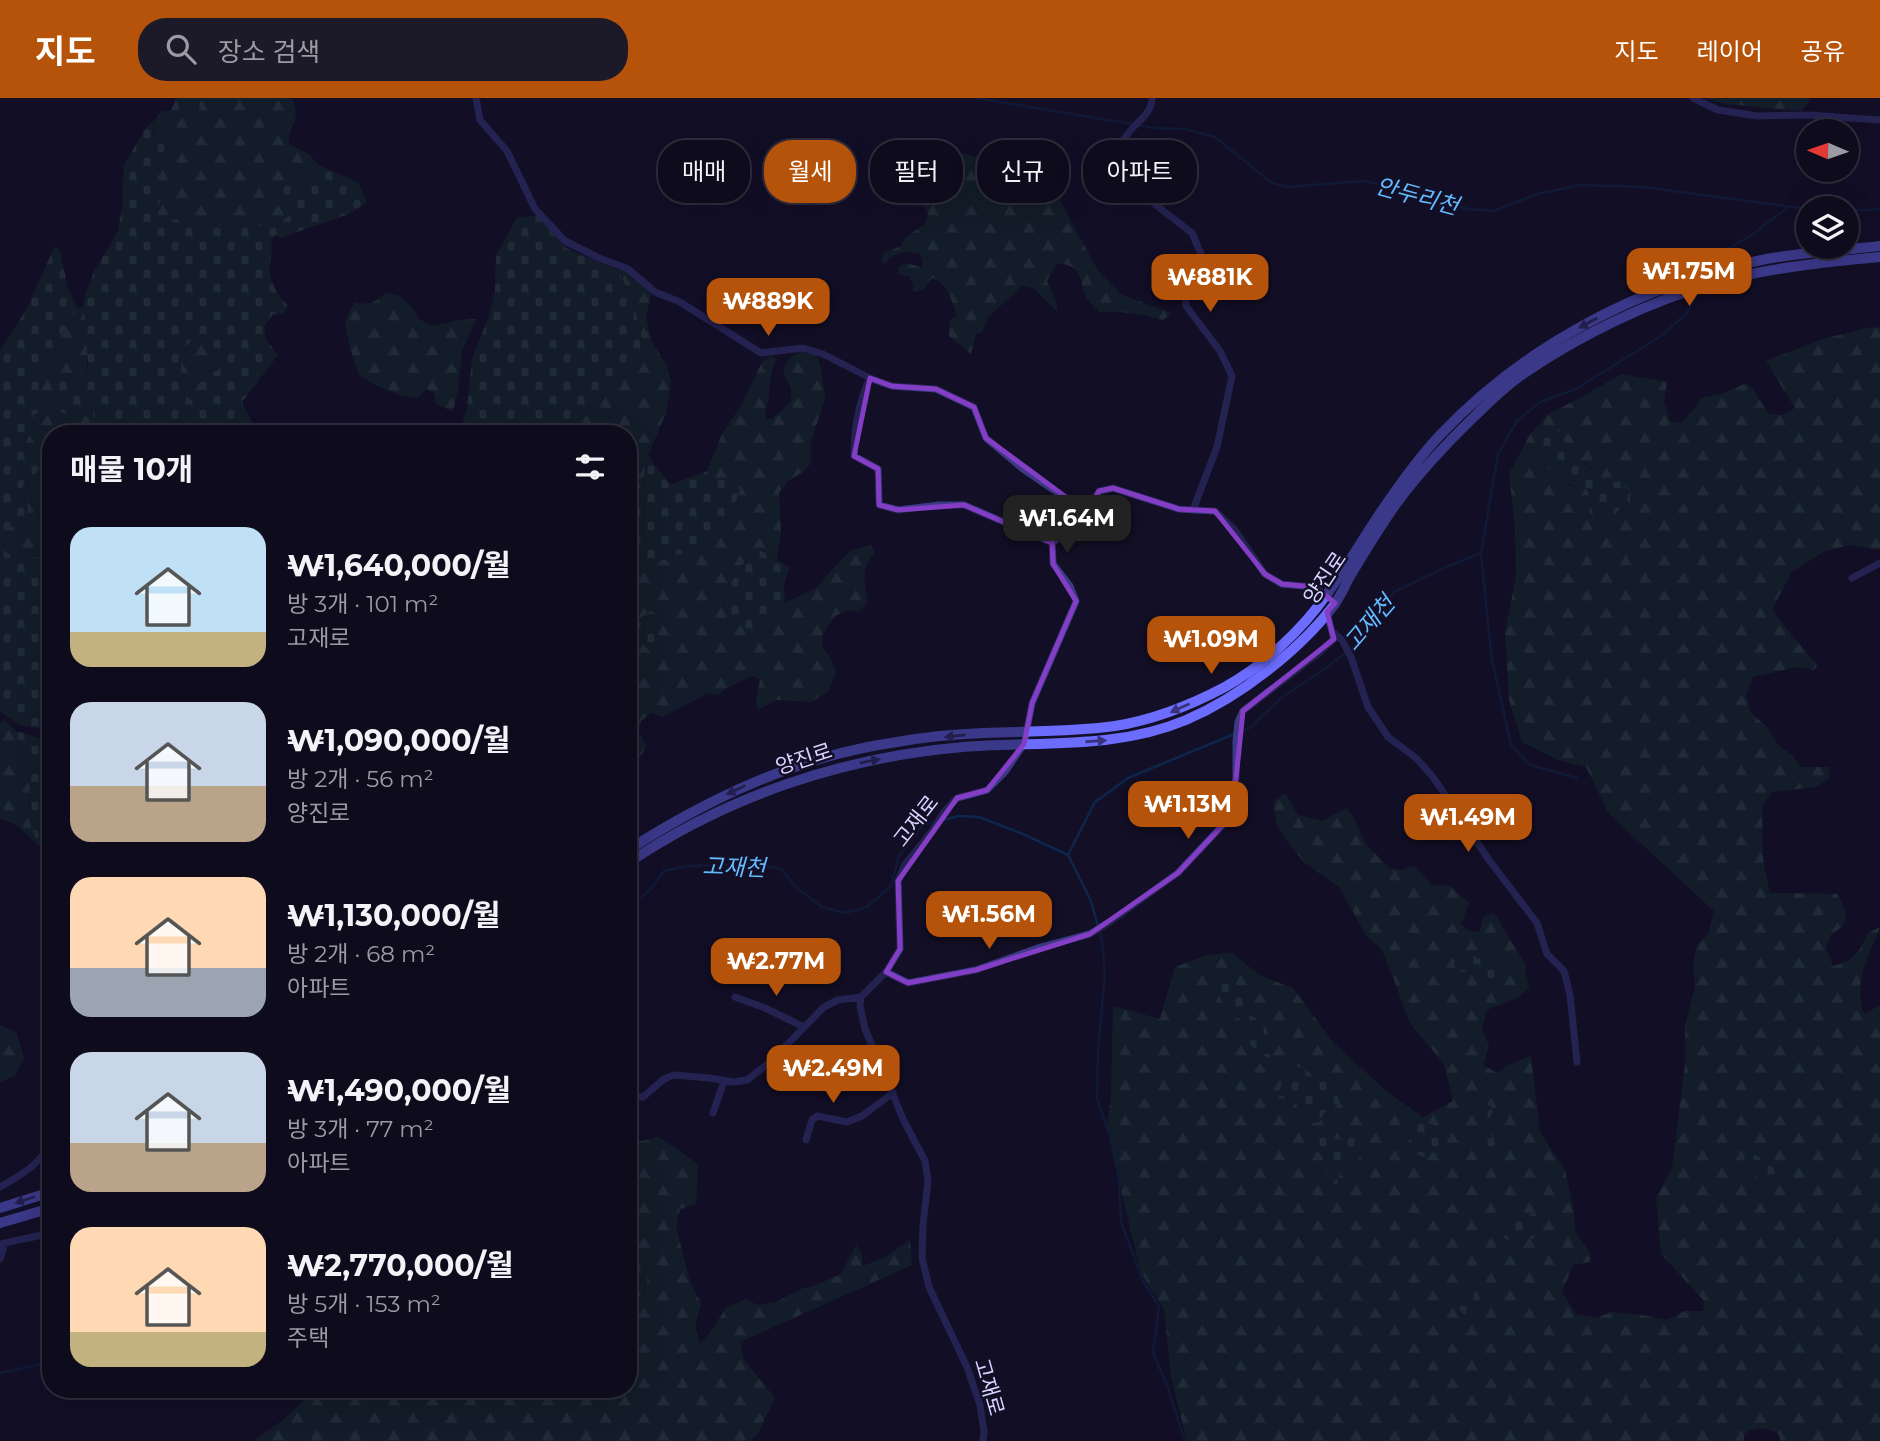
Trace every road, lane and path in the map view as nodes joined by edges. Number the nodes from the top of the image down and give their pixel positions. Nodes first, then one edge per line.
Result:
1 (476, 98) edge
2 (1152, 98) edge
3 (1693, 98) edge
4 (1880, 120) edge
5 (1880, 246) edge
6 (1880, 257) edge
7 (870, 378) junction
8 (1193, 510) junction
9 (1086, 512) junction
10 (1052, 543) junction
11 (1880, 564) edge
12 (1852, 578) dead end
13 (1331, 599) junction
14 (1327, 612) junction
15 (1331, 630) junction
16 (1027, 732) junction
17 (1024, 744) junction
18 (637, 845) edge
19 (637, 857) edge
20 (886, 972) junction
21 (735, 997) dead end
22 (861, 997) junction
23 (804, 1027) junction
24 (1577, 1062) dead end
25 (724, 1081) junction
26 (893, 1093) junction
27 (637, 1097) edge
28 (713, 1112) dead end
29 (806, 1140) dead end
30 (42, 1158) edge
31 (0, 1187) edge
32 (42, 1195) edge
33 (0, 1208) edge
34 (42, 1211) edge
35 (0, 1223) edge
36 (42, 1235) edge
37 (2, 1244) edge
38 (0, 1259) edge
39 (983, 1441) edge

1 - 7 street
2 - 8 street
3 - 4 street
5 -> 13 main road, 양진로
6 - 13 main road, 양진로
7 - 9 street
7 - 10 street
8 - 9 street
8 - 13 street
9 - 10 street
10 - 16 street, 고재로
11 - 12 street
13 - 14 main road, 양진로
13 -> 16 main road, 양진로
14 - 15 street
17 -> 14 main road, 양진로
15 - 20 street
15 - 24 street
16 - 17 street, 고재로
16 -> 18 main road, 양진로
19 -> 17 main road, 양진로
17 - 20 street, 고재로
20 - 22 street, 고재로
21 - 23 street
22 - 23 street
22 - 26 street, 고재로
23 - 25 street
25 - 27 street
25 - 28 street
26 - 29 street
26 - 39 street, 고재로
30 - 31 street
32 -> 33 main road
34 - 35 main road
36 - 37 street
37 - 38 street

